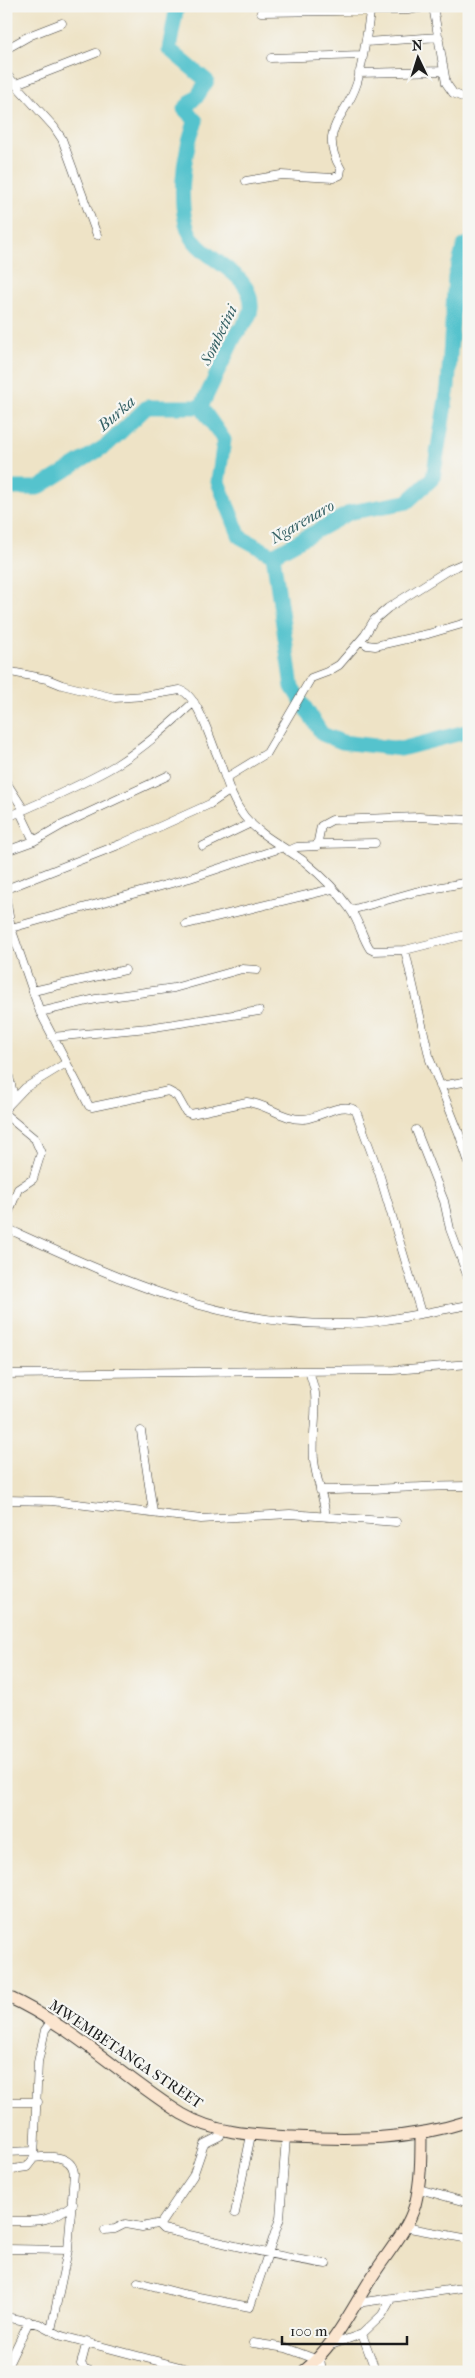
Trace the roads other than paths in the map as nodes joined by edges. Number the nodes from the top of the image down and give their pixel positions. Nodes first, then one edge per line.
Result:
1 (432, 6) edge
2 (370, 9) edge
3 (261, 12) dead end
4 (62, 23) dead end
5 (439, 37) junction
6 (366, 42) junction
7 (6, 49) edge
8 (96, 52) dead end
9 (362, 55) junction
10 (271, 58) dead end
11 (443, 71) junction
12 (358, 73) junction
13 (6, 74) edge
14 (16, 84) junction
15 (469, 100) edge
16 (246, 181) dead end
17 (97, 235) dead end
18 (469, 560) edge
19 (469, 622) edge
20 (361, 640) junction
21 (6, 671) edge
22 (194, 702) junction
23 (167, 776) dead end
24 (226, 778) junction
25 (6, 782) edge
26 (229, 791) junction
27 (22, 811) junction
28 (6, 818) edge
29 (469, 820) edge
30 (251, 823) junction
31 (34, 841) junction
32 (374, 843) dead end
33 (318, 844) junction
34 (203, 846) dead end
35 (284, 850) junction
36 (6, 851) edge
37 (469, 882) edge
38 (6, 889) edge
39 (332, 889) junction
40 (6, 898) edge
41 (351, 910) junction
42 (186, 924) dead end
43 (11, 928) junction
44 (469, 934) edge
45 (405, 950) junction
46 (125, 970) dead end
47 (257, 970) dead end
48 (33, 990) junction
49 (259, 1011) dead end
50 (40, 1012) junction
51 (52, 1037) junction
52 (66, 1063) junction
53 (6, 1065) edge
54 (469, 1081) edge
55 (440, 1086) junction
56 (14, 1097) junction
57 (6, 1108) edge
58 (6, 1115) edge
59 (416, 1130) dead end
60 (469, 1163) edge
61 (6, 1219) edge
62 (6, 1228) edge
63 (469, 1280) edge
64 (469, 1305) edge
65 (421, 1313) junction
66 (469, 1364) edge
67 (309, 1370) junction
68 (6, 1374) edge
69 (141, 1431) dead end
70 (469, 1486) edge
71 (320, 1490) junction
72 (6, 1500) edge
73 (152, 1512) junction
74 (326, 1517) junction
75 (396, 1522) dead end
76 (6, 1996) edge
77 (53, 2019) junction
78 (6, 2102) edge
79 (38, 2102) junction
80 (469, 2121) edge
81 (219, 2128) junction
82 (421, 2133) junction
83 (251, 2135) junction
84 (286, 2137) junction
85 (6, 2152) edge
86 (34, 2154) junction
87 (6, 2170) edge
88 (419, 2189) junction
89 (469, 2203) edge
90 (73, 2204) junction
91 (235, 2213) dead end
92 (6, 2221) edge
93 (158, 2224) junction
94 (404, 2227) junction
95 (105, 2230) dead end
96 (469, 2239) edge
97 (6, 2250) edge
98 (68, 2250) junction
99 (268, 2252) junction
100 (326, 2264) dead end
101 (138, 2282) dead end
102 (469, 2287) edge
103 (391, 2298) junction
104 (357, 2303) junction
105 (6, 2317) edge
106 (29, 2321) junction
107 (51, 2330) junction
108 (362, 2334) junction
109 (86, 2342) junction
110 (253, 2343) dead end
111 (331, 2345) junction
112 (10, 2354) edge
113 (318, 2359) junction
114 (6, 2369) edge
115 (93, 2372) edge
116 (199, 2372) edge
117 (303, 2372) edge
118 (322, 2372) edge
119 (376, 2372) edge

1 - 2 street
1 - 5 street
2 - 3 street
2 - 6 street
4 - 7 street
5 - 6 street
5 - 11 street
6 - 9 street
8 - 14 street
9 - 10 street
9 - 12 street
11 - 12 street
11 - 15 street
12 - 16 street
13 - 14 street
14 - 17 street
18 - 20 street
19 - 20 street
20 - 24 street
21 - 22 street
22 - 24 street
22 - 27 street
23 - 31 street
24 - 26 street
25 - 27 street
26 - 30 street
26 - 38 street
27 - 28 street
27 - 31 street
29 - 33 street
30 - 34 street
30 - 35 street
31 - 36 street
32 - 33 street
33 - 35 street
35 - 39 street
35 - 43 street
37 - 41 street
39 - 41 street
39 - 42 street
40 - 43 street
41 - 45 street
43 - 48 street
44 - 45 street
45 - 55 street
46 - 48 street
47 - 50 street
48 - 50 street
49 - 51 street
50 - 51 street
51 - 52 street
52 - 56 street
52 - 65 street
53 - 56 street
54 - 55 street
55 - 60 street
56 - 57 street
58 - 61 street
59 - 63 street
62 - 65 street
64 - 65 street
66 - 67 street
67 - 68 street
67 - 71 street
69 - 73 street
70 - 71 street
71 - 74 street
72 - 73 street
73 - 74 street
74 - 75 street
76 - 77 street, MWEMBETANGA STREET
77 - 79 street
77 - 81 street, MWEMBETANGA STREET
78 - 79 street
79 - 86 street
80 - 82 street, MWEMBETANGA STREET
81 - 83 street, MWEMBETANGA STREET
81 - 93 street
82 - 84 street, MWEMBETANGA STREET
82 - 88 street
83 - 84 street, MWEMBETANGA STREET
83 - 91 street
84 - 99 street
85 - 86 street
86 - 87 street
86 - 90 street
88 - 89 street
88 - 94 street
90 - 92 street
90 - 98 street
93 - 95 street
93 - 99 street
94 - 96 street
94 - 104 street
97 - 98 street
98 - 107 street
99 - 100 street
99 - 101 street
102 - 103 street
103 - 104 street
103 - 108 street
104 - 111 street
105 - 106 street
106 - 107 street
106 - 112 street
107 - 109 street
108 - 111 street
108 - 119 street
109 - 115 street
109 - 116 street
110 - 113 street
111 - 113 street
112 - 114 street
113 - 117 street
113 - 118 street

